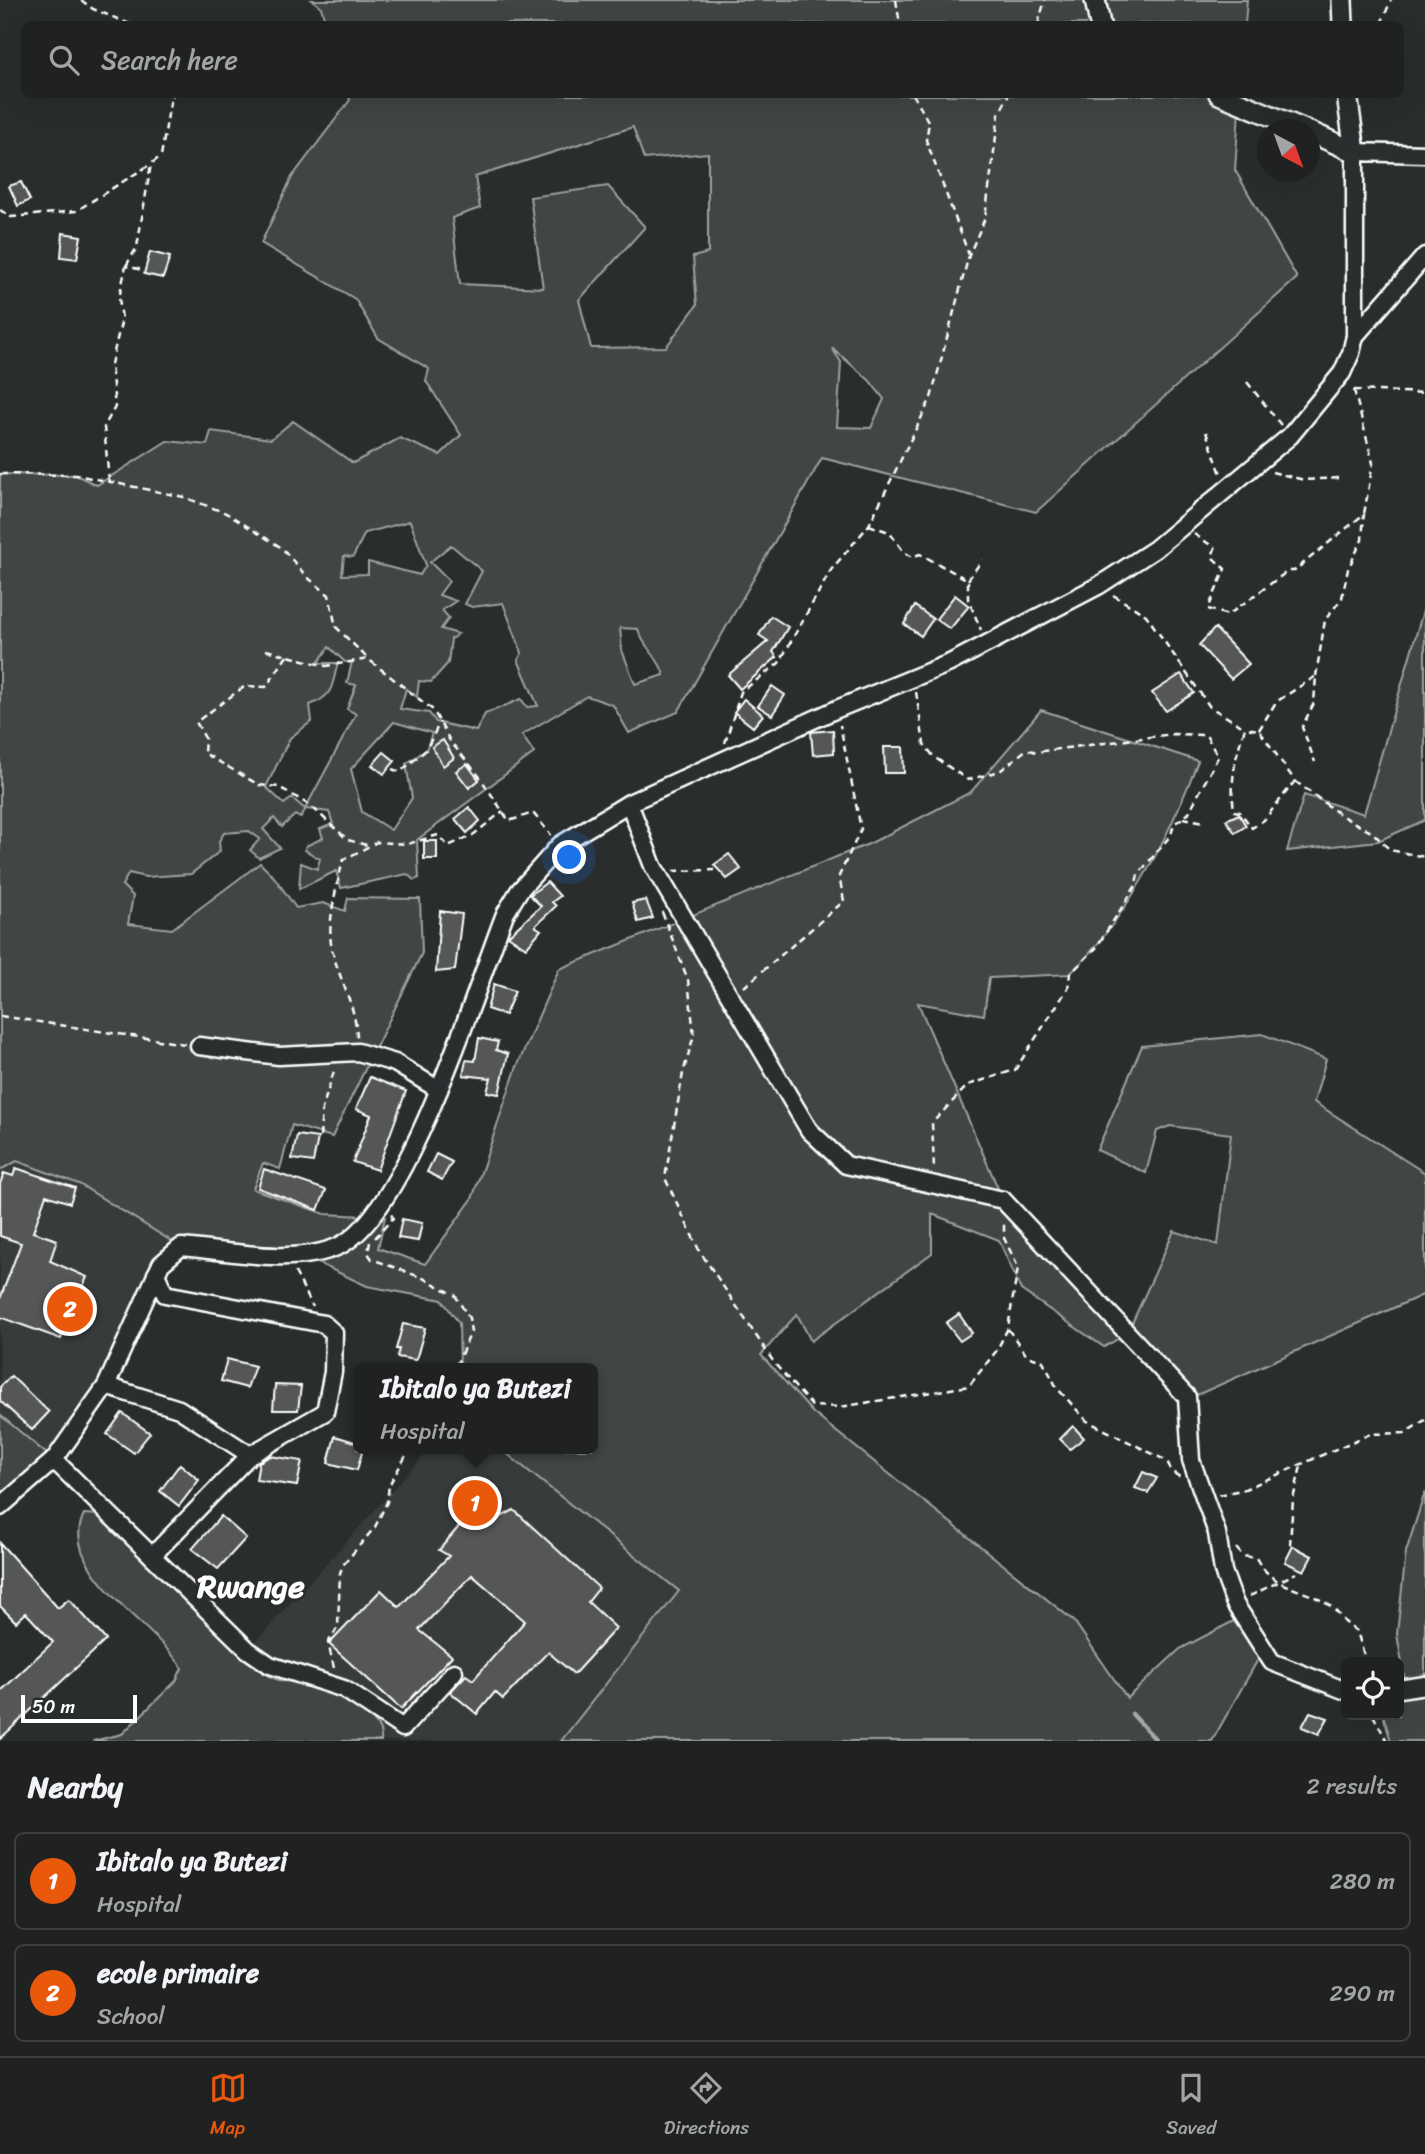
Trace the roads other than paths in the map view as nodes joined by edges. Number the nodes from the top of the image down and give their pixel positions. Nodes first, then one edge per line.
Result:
1 (1095, 0) edge
2 (1342, 0) edge
3 (1099, 21) edge
4 (1343, 21) edge
5 (1229, 98) edge
6 (1348, 98) edge
7 (1279, 119) edge
8 (1320, 136) edge
9 (1355, 152) junction
10 (1425, 155) edge
11 (1425, 256) edge
12 (1354, 336) junction
13 (629, 803) junction
14 (199, 1046) road end
15 (439, 1090) junction
16 (156, 1274) junction
17 (106, 1386) junction
18 (250, 1455) junction
19 (54, 1460) junction
20 (0, 1507) edge
21 (152, 1556) junction
22 (454, 1672) dead end
23 (1425, 1685) edge
24 (1404, 1688) edge
25 (1341, 1689) edge

1 - 3 street
2 - 4 street
5 - 7 street
6 - 9 street
8 - 9 street
9 - 10 street
9 - 12 street
11 - 12 street
12 - 13 street
13 - 15 street
13 - 25 street
14 - 15 street
15 - 16 street
16 - 17 street
16 - 18 street
17 - 18 street
17 - 19 street
18 - 21 street
19 - 20 street
19 - 21 street
21 - 22 street
23 - 24 street

